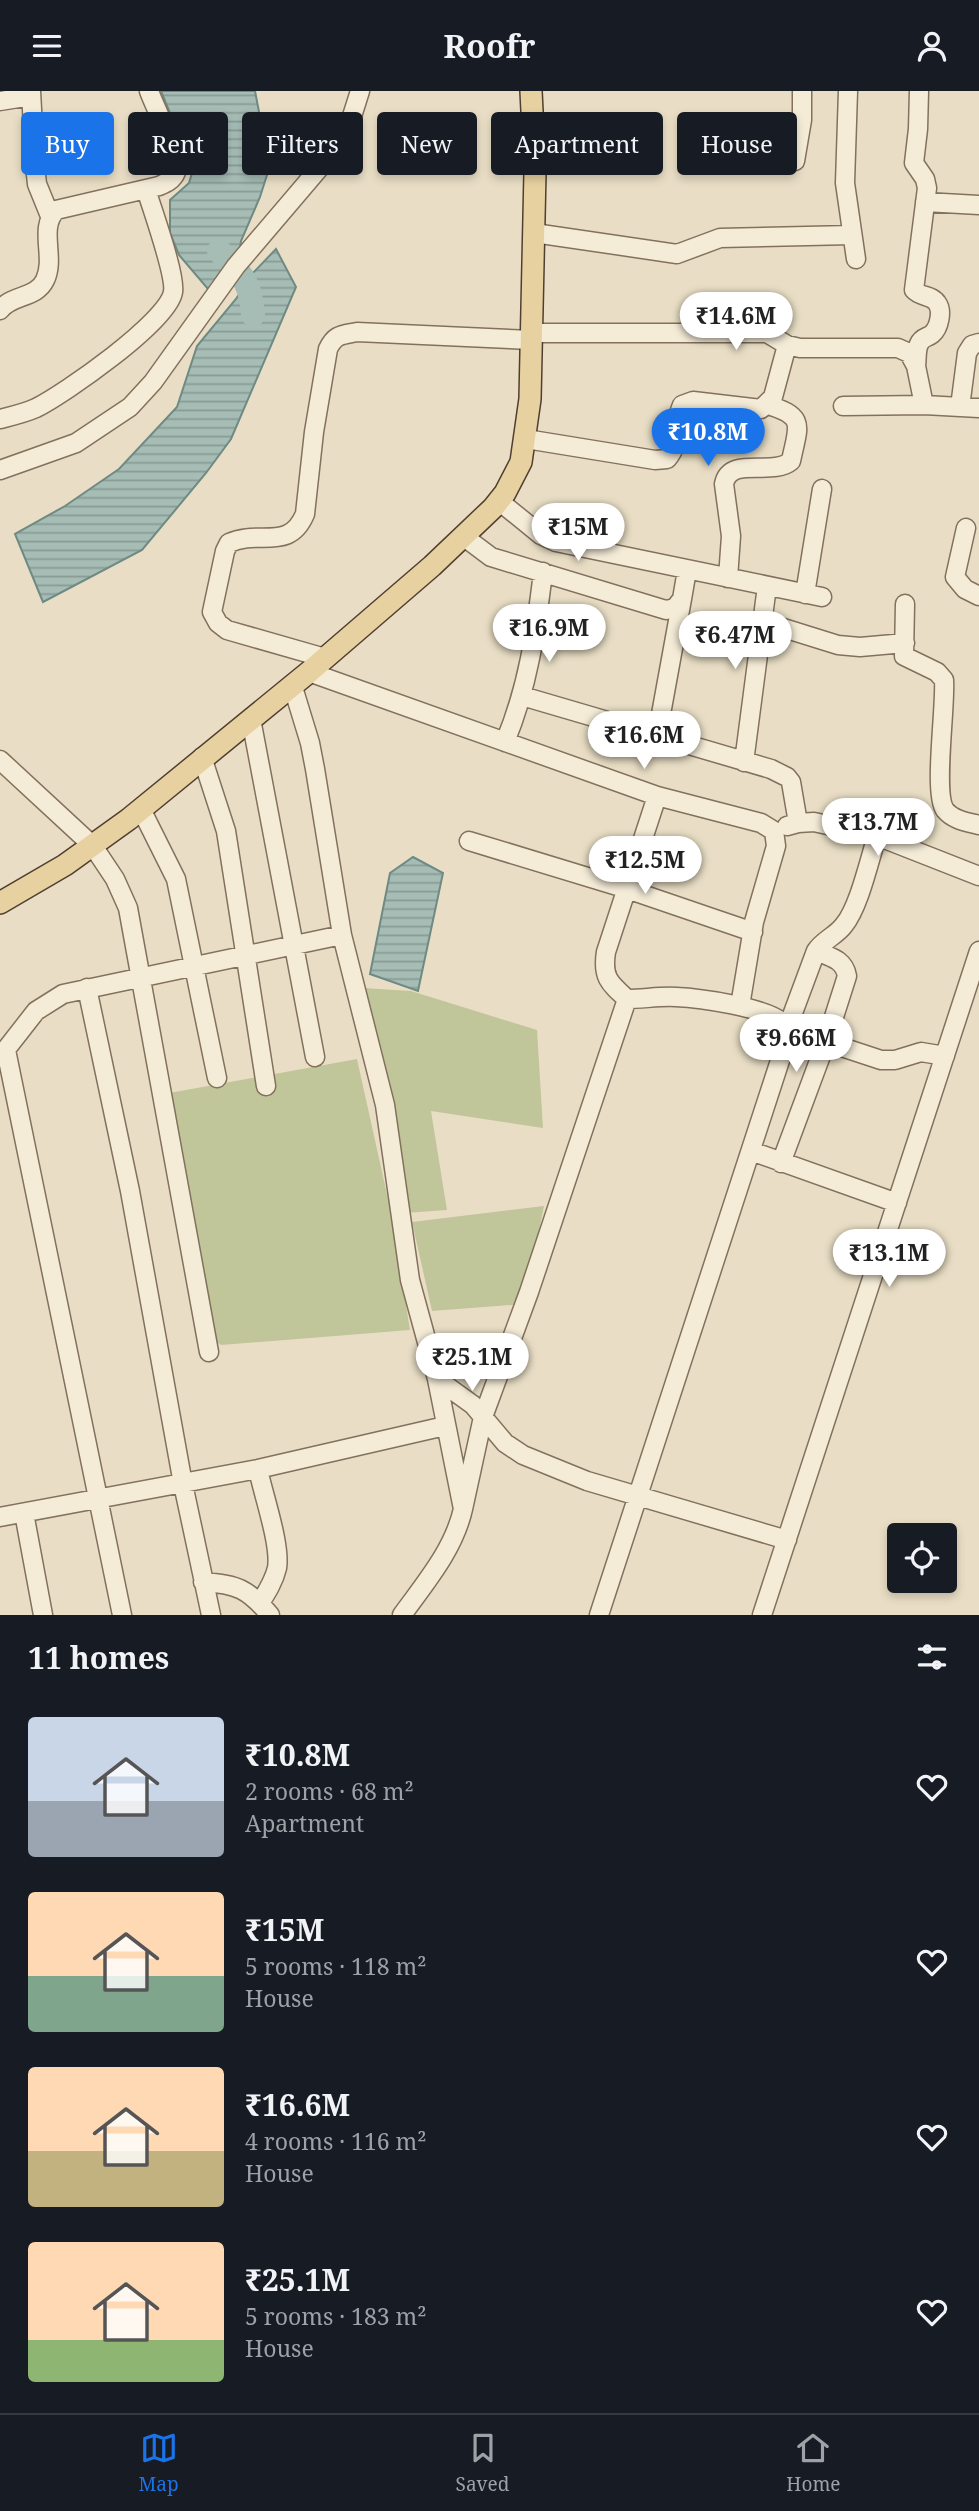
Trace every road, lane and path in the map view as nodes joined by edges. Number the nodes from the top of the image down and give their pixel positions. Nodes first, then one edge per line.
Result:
1 (149, 91) edge
2 (360, 91) edge
3 (531, 91) edge
4 (802, 91) edge
5 (848, 91) edge
6 (919, 91) edge
7 (31, 94) edge
8 (0, 101) edge
9 (797, 149) edge
10 (146, 189) junction
11 (925, 202) junction
12 (979, 205) edge
13 (50, 216) junction
14 (534, 233) junction
15 (852, 235) junction
16 (856, 259) dead end
17 (0, 310) edge
18 (532, 337) junction
19 (979, 343) edge
20 (787, 345) junction
21 (916, 366) junction
22 (768, 405) junction
23 (924, 405) junction
24 (843, 406) dead end
25 (960, 407) junction
26 (979, 408) edge
27 (0, 419) edge
28 (526, 439) junction
29 (0, 470) edge
30 (822, 489) dead end
31 (499, 501) junction
32 (966, 529) dead end
33 (463, 536) junction
34 (687, 570) junction
35 (543, 572) junction
36 (728, 578) junction
37 (767, 586) junction
38 (979, 596) edge
39 (682, 599) junction
40 (905, 604) dead end
41 (761, 621) junction
42 (905, 643) junction
43 (308, 672) junction
44 (522, 696) junction
45 (251, 719) junction
46 (657, 736) junction
47 (505, 742) junction
48 (202, 757) junction
49 (0, 760) edge
50 (744, 762) junction
51 (657, 796) junction
52 (141, 809) junction
53 (798, 823) junction
54 (979, 825) edge
55 (774, 831) junction
56 (877, 837) junction
57 (469, 841) dead end
58 (93, 846) junction
59 (979, 876) edge
60 (627, 890) junction
61 (0, 903) edge
62 (753, 932) junction
63 (342, 935) junction
64 (295, 945) junction
65 (816, 951) junction
66 (979, 951) edge
67 (247, 956) junction
68 (194, 967) junction
69 (140, 977) junction
70 (87, 988) junction
71 (627, 999) junction
72 (740, 1006) junction
73 (787, 1029) junction
74 (826, 1042) junction
75 (3, 1053) edge
76 (945, 1056) junction
77 (315, 1058) dead end
78 (217, 1078) dead end
79 (266, 1086) dead end
80 (751, 1151) junction
81 (781, 1163) junction
82 (897, 1203) junction
83 (209, 1352) dead end
84 (437, 1379) junction
85 (483, 1417) junction
86 (445, 1426) junction
87 (258, 1469) junction
88 (183, 1484) junction
89 (639, 1495) junction
90 (98, 1501) junction
91 (463, 1509) junction
92 (24, 1513) junction
93 (0, 1517) edge
94 (787, 1540) junction
95 (204, 1582) junction
96 (265, 1609) edge
97 (43, 1615) edge
98 (122, 1615) edge
99 (211, 1615) edge
100 (402, 1615) edge
101 (599, 1615) edge
102 (762, 1615) edge

1 - 10 street
2 - 29 street
3 - 14 main road
4 - 9 street
5 - 15 street
6 - 11 street
7 - 8 street
7 - 13 street
10 - 13 street
10 - 27 street
11 - 12 street
11 - 21 street
13 - 17 street
14 - 15 street
14 - 18 main road
15 - 16 street
18 - 20 street
18 - 28 main road
18 - 43 street
19 - 25 street
20 - 21 street
20 - 22 street
21 - 23 street
22 - 28 street
22 - 36 street
23 - 24 street
23 - 25 street
25 - 26 street
28 - 31 main road
30 - 37 street
31 - 33 main road
31 - 34 street
32 - 38 street
33 - 35 street
33 - 43 main road
34 - 36 street
34 - 39 street
35 - 39 street
35 - 44 street
36 - 37 street
37 - 41 street
39 - 46 street
40 - 42 street
41 - 42 street
41 - 50 street
42 - 54 street
43 - 45 main road
43 - 47 street
43 - 63 street
44 - 46 street
44 - 47 street
45 - 48 main road
45 - 64 street
46 - 50 street
47 - 51 street
48 - 52 main road
48 - 67 street
49 - 58 street
50 - 53 street
51 - 55 street
51 - 60 street
52 - 58 main road
52 - 68 street
53 - 55 street
53 - 56 street
55 - 62 street
56 - 59 street
56 - 65 street
57 - 60 street
58 - 61 main road
58 - 69 street
60 - 62 street
60 - 71 street
62 - 72 street
63 - 64 street
63 - 84 street
64 - 67 street
64 - 77 street
65 - 73 street
65 - 74 street
66 - 76 street
67 - 68 street
67 - 79 street
68 - 69 street
68 - 78 street
69 - 70 street
69 - 83 street
70 - 75 street
70 - 88 street
71 - 72 street
71 - 85 street
72 - 73 street
73 - 74 street
73 - 80 street
74 - 76 street
74 - 81 street
75 - 90 street
76 - 82 street
80 - 81 street
80 - 89 street
81 - 82 street
82 - 94 street
84 - 85 street
84 - 86 street
85 - 89 street
85 - 91 street
86 - 87 street
86 - 91 street
87 - 88 street
87 - 96 street
88 - 90 street
88 - 95 street
89 - 94 street
89 - 101 street
90 - 92 street
90 - 98 street
91 - 100 street
92 - 93 street
92 - 97 street
94 - 102 street
95 - 96 street
95 - 99 street

